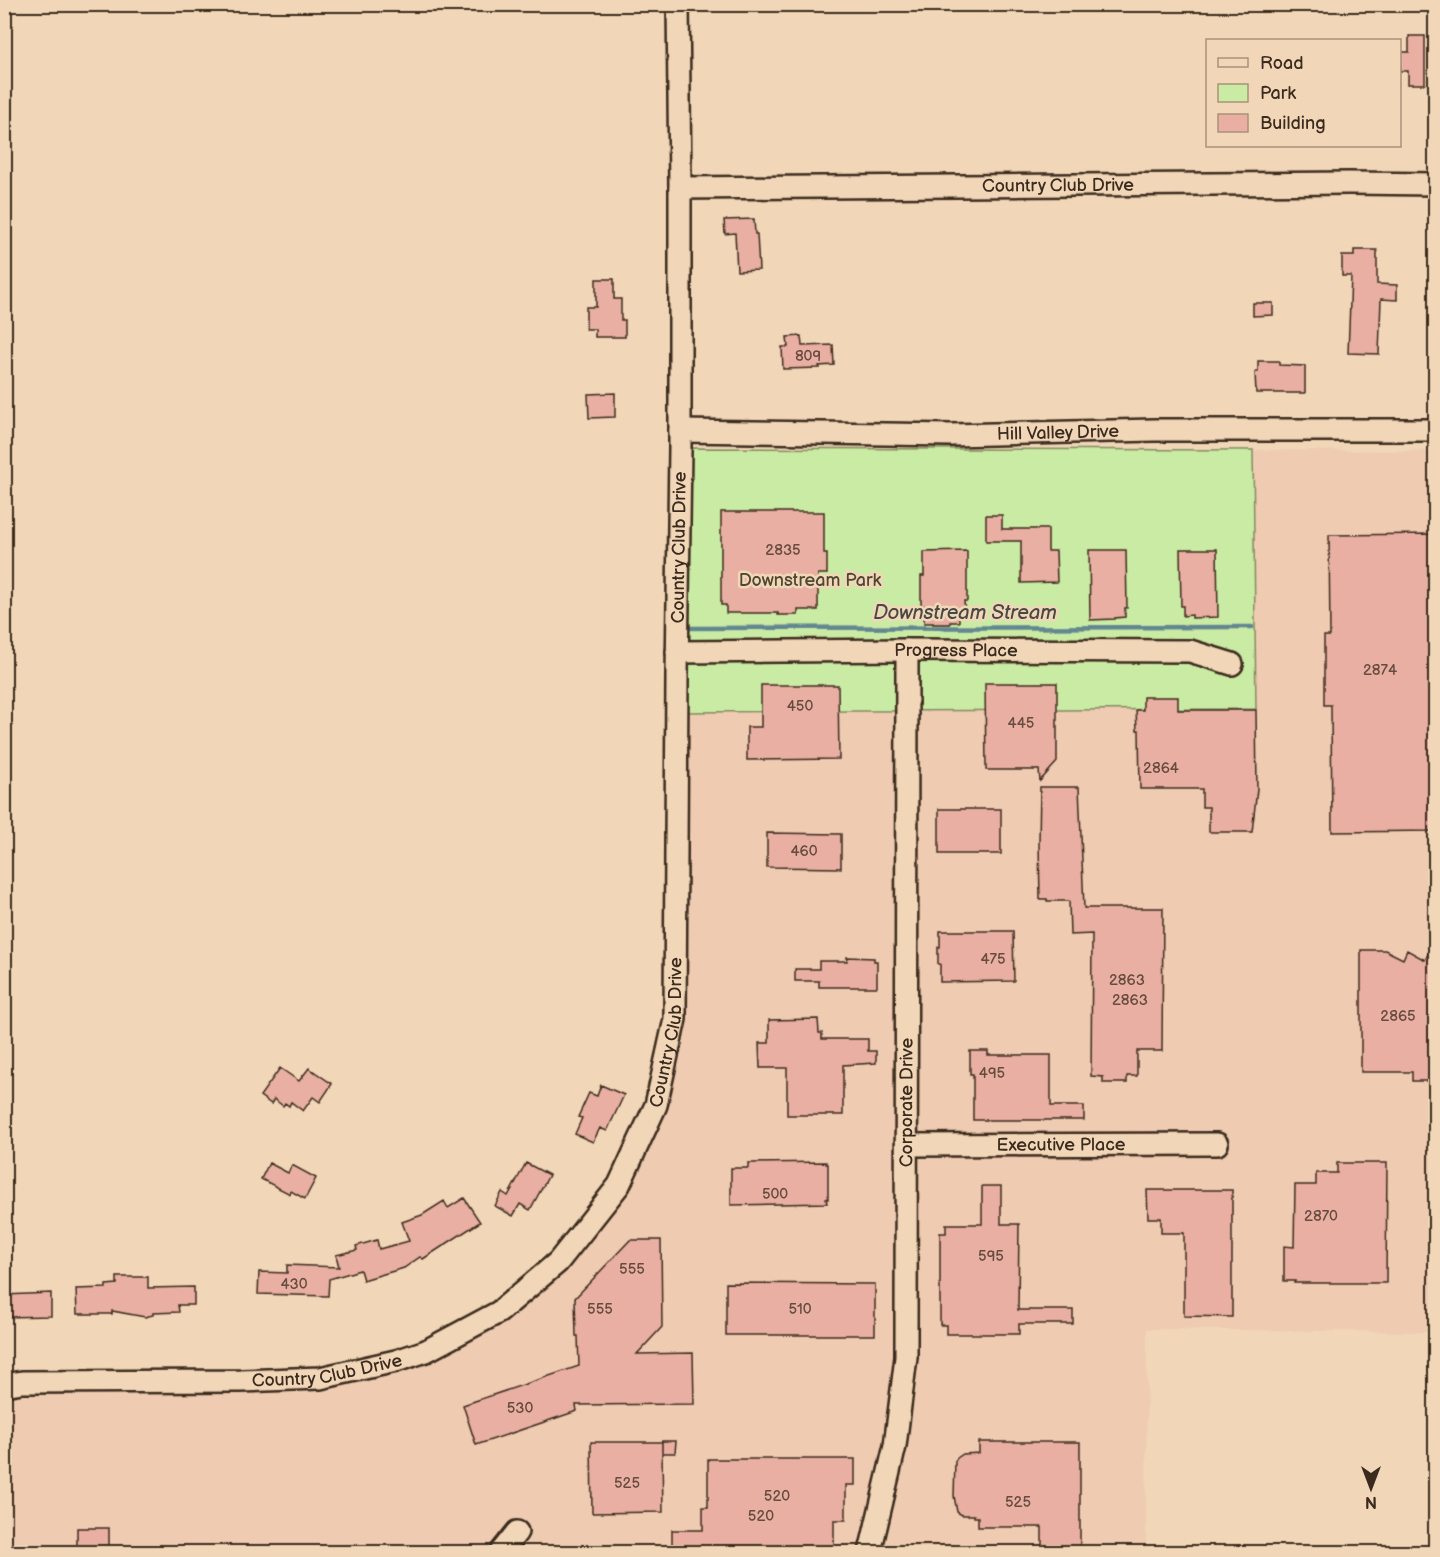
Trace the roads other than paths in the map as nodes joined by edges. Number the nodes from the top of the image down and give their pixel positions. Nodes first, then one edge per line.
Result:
1 (678, 4) edge
2 (1436, 184) edge
3 (680, 188) junction
4 (1436, 430) edge
5 (680, 432) junction
6 (907, 650) junction
7 (677, 652) junction
8 (1232, 664) dead end
9 (1217, 1144) dead end
10 (907, 1145) junction
11 (4, 1385) edge
12 (517, 1532) dead end
13 (501, 1552) edge
14 (870, 1552) edge

1 - 3 street, Country Club Drive
2 - 3 street, Country Club Drive
3 - 5 street, Country Club Drive
4 - 5 street, Hill Valley Drive
5 - 7 street, Country Club Drive
6 - 7 street, Progress Place
6 - 8 street, Progress Place
6 - 10 street, Corporate Drive
7 - 11 street, Country Club Drive
9 - 10 street, Executive Place
10 - 14 street, Corporate Drive
12 - 13 street

